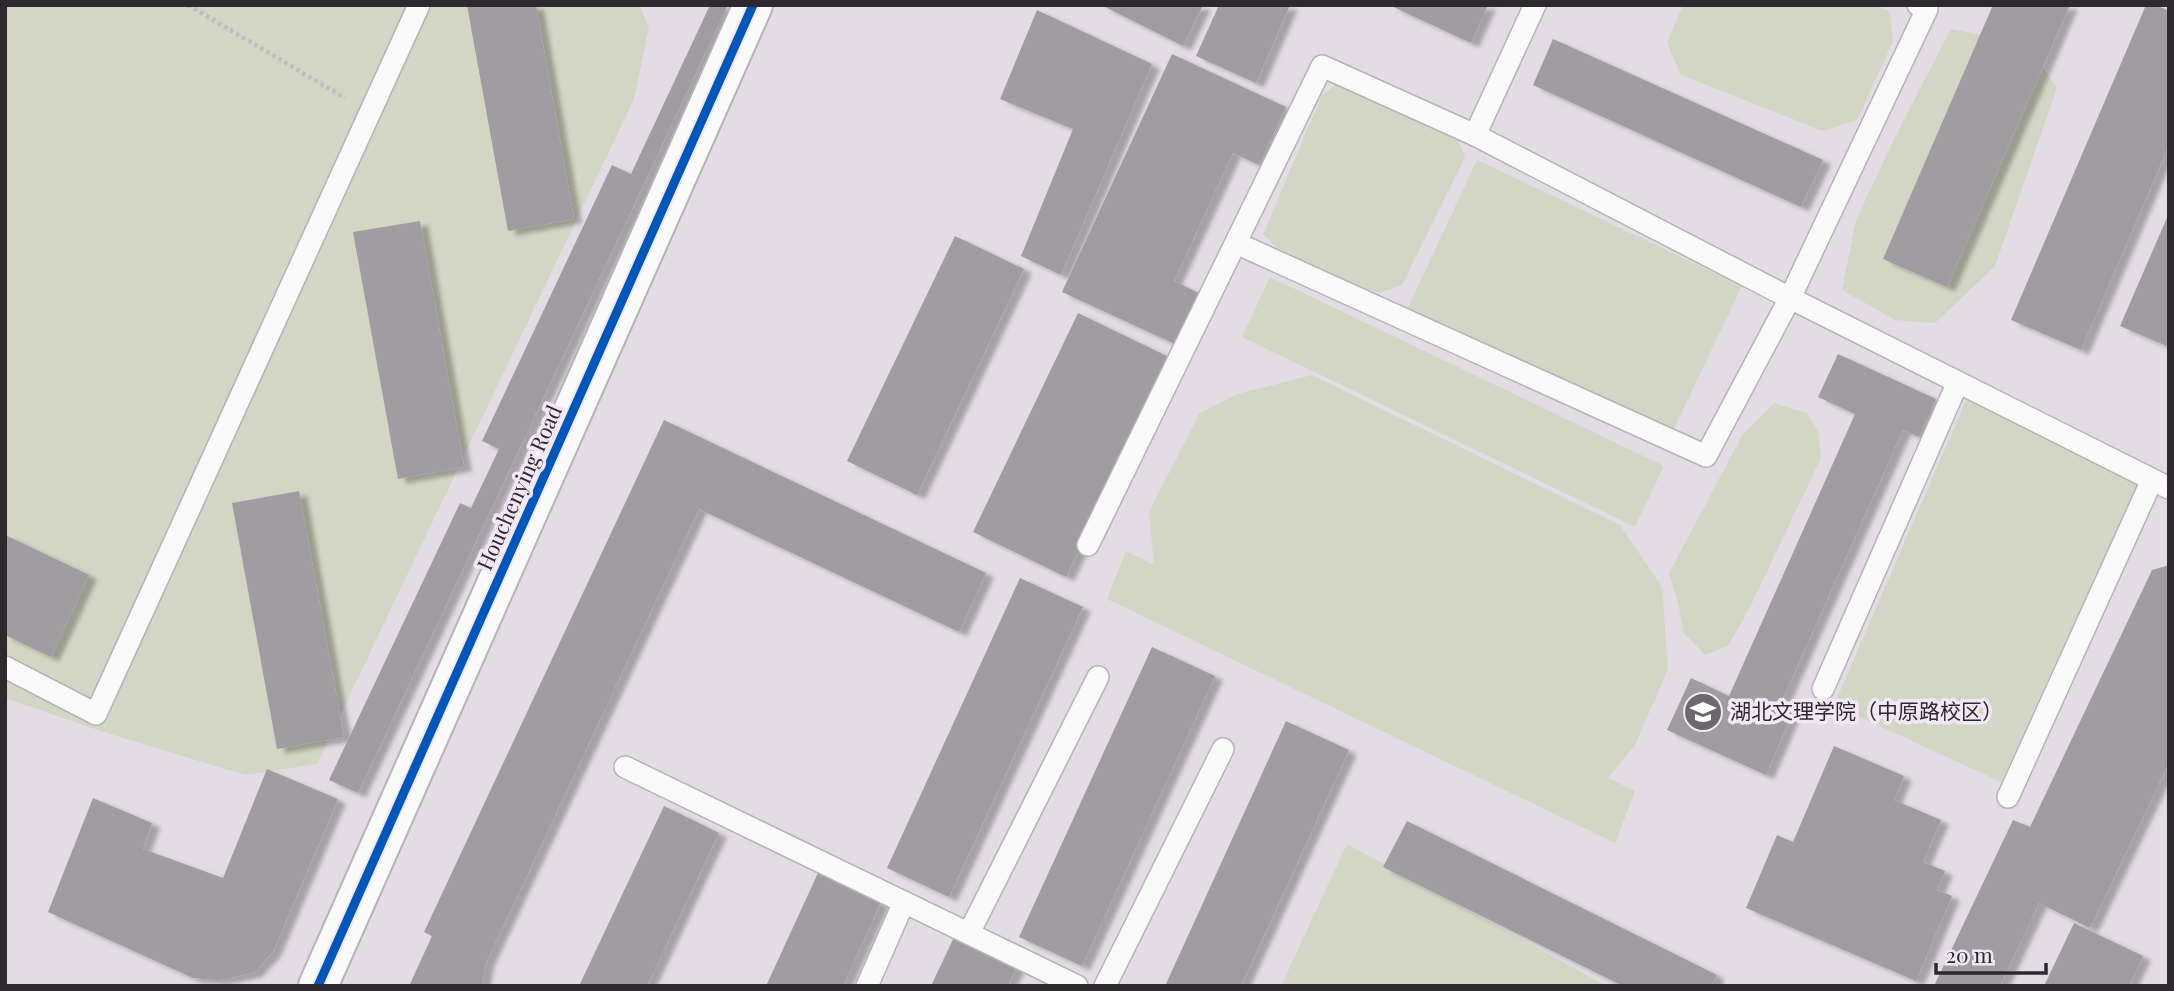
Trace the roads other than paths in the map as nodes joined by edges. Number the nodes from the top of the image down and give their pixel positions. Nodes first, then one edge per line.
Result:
1 (419, 5) edge
2 (753, 5) edge
3 (1535, 5) edge
4 (1918, 5) edge
5 (1475, 135) junction
6 (1236, 243) junction
7 (1790, 298) junction
8 (1958, 382) junction
9 (2160, 484) edge
10 (1088, 545) dead end
11 (5, 667) edge
12 (1098, 677) dead end
13 (1823, 689) dead end
14 (1223, 749) dead end
15 (625, 767) dead end
16 (2008, 797) dead end
17 (904, 902) junction
18 (969, 933) junction
19 (1063, 983) edge
20 (318, 986) edge
21 (867, 986) edge
22 (1105, 986) edge

1 - 11 lane
2 - 20 street, Houchenying Road
3 - 5 lane
4 - 7 lane
5 - 6 lane
5 - 7 lane
6 - 7 lane
6 - 10 lane
7 - 8 lane
8 - 9 lane
8 - 13 lane
9 - 16 lane
12 - 18 lane
14 - 22 lane
15 - 17 lane
17 - 18 lane
17 - 21 lane
18 - 19 lane

